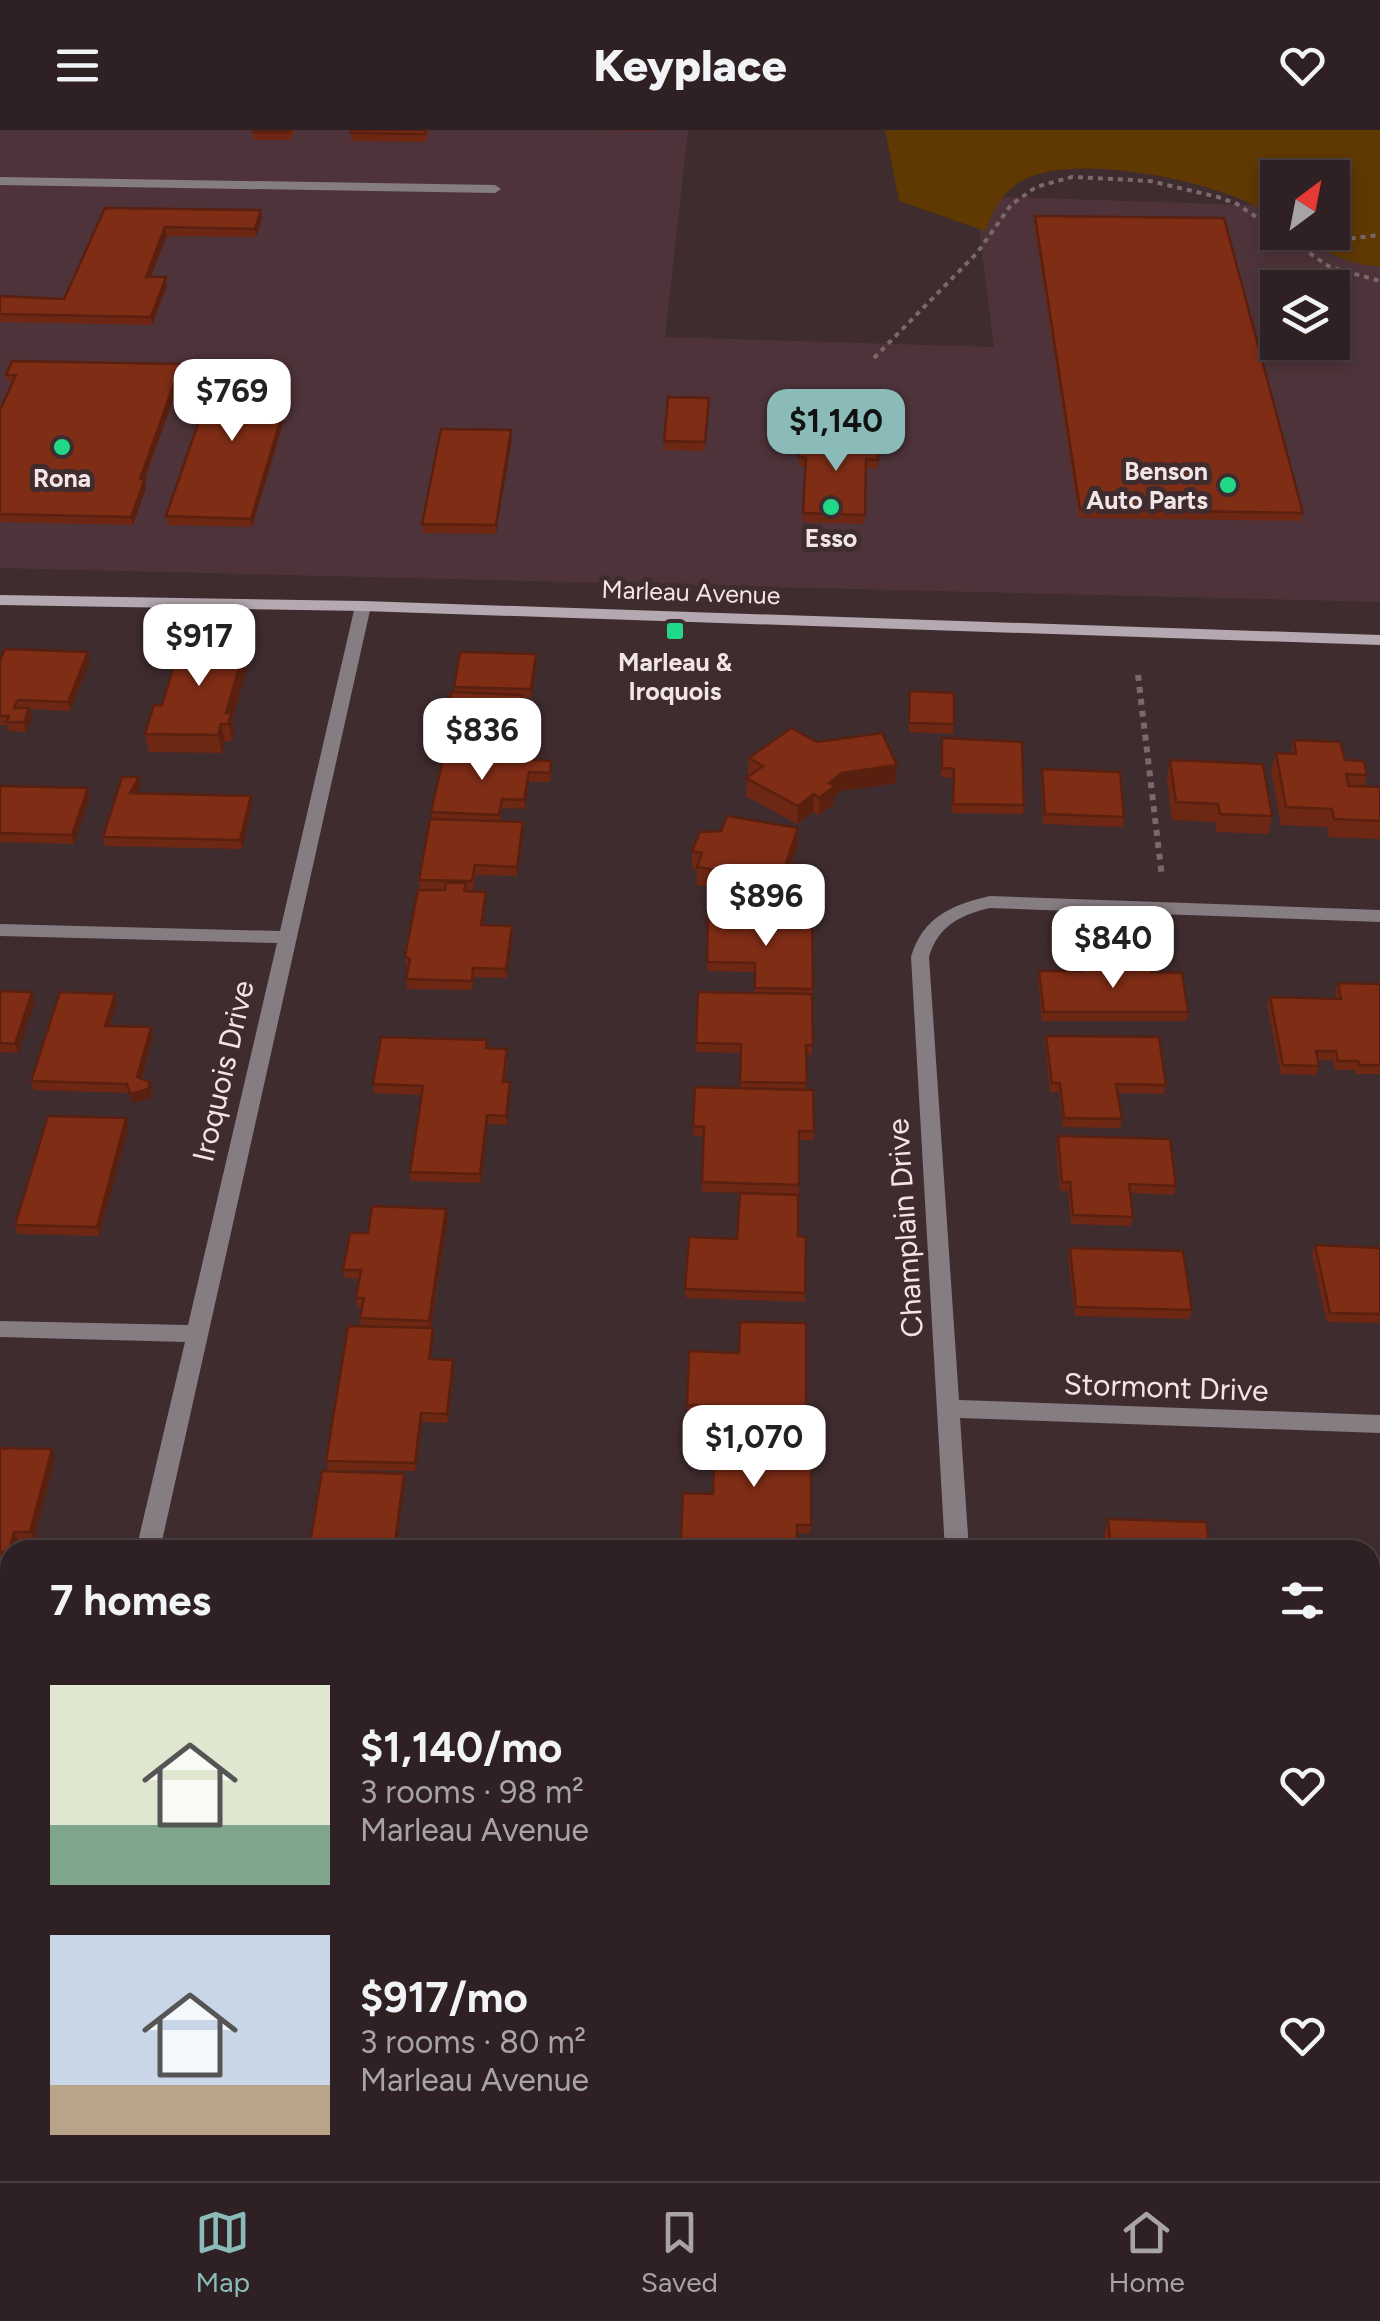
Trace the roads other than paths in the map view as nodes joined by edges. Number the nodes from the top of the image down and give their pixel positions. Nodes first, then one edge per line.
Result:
1 (0, 180) edge
2 (495, 189) dead end
3 (0, 600) edge
4 (363, 606) junction
5 (1380, 640) edge
6 (1380, 916) edge
7 (0, 930) edge
8 (288, 936) junction
9 (0, 1329) edge
10 (194, 1334) junction
11 (949, 1409) junction
12 (1380, 1424) edge
13 (150, 1540) edge
14 (956, 1540) edge

1 - 2 street
3 - 4 main road, Marleau Avenue
4 - 5 main road, Marleau Avenue
4 - 8 street, Iroquois Drive
6 - 11 street, Champlain Drive
7 - 8 street
8 - 10 street, Iroquois Drive
9 - 10 street
10 - 13 street, Iroquois Drive
11 - 12 street, Stormont Drive
11 - 14 street, Champlain Drive

